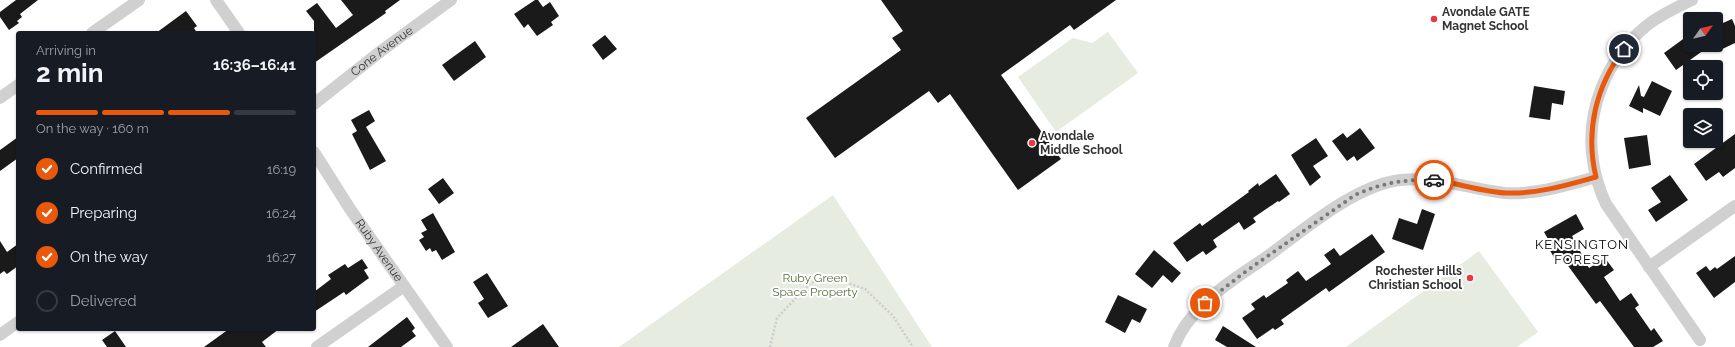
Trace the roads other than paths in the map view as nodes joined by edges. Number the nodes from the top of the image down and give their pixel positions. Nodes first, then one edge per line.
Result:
1 (139, 0) edge
2 (216, 0) edge
3 (451, 0) edge
4 (1692, 0) edge
5 (95, 31) edge
6 (238, 31) edge
7 (16, 86) edge
8 (0, 98) edge
9 (316, 102) edge
10 (316, 155) edge
11 (1596, 177) junction
12 (1735, 206) edge
13 (1649, 267) junction
14 (404, 286) junction
15 (16, 323) edge
16 (0, 335) edge
17 (1700, 340) dead end
18 (317, 347) edge
19 (447, 347) edge
20 (1174, 347) edge

1 - 5 street
2 - 6 street
3 - 9 street, Cone Avenue
4 - 11 street
7 - 8 street
10 - 14 street, Ruby Avenue
11 - 13 street
11 - 20 street
12 - 13 street
13 - 17 street
14 - 18 street
14 - 19 street, Ruby Avenue
15 - 16 street

